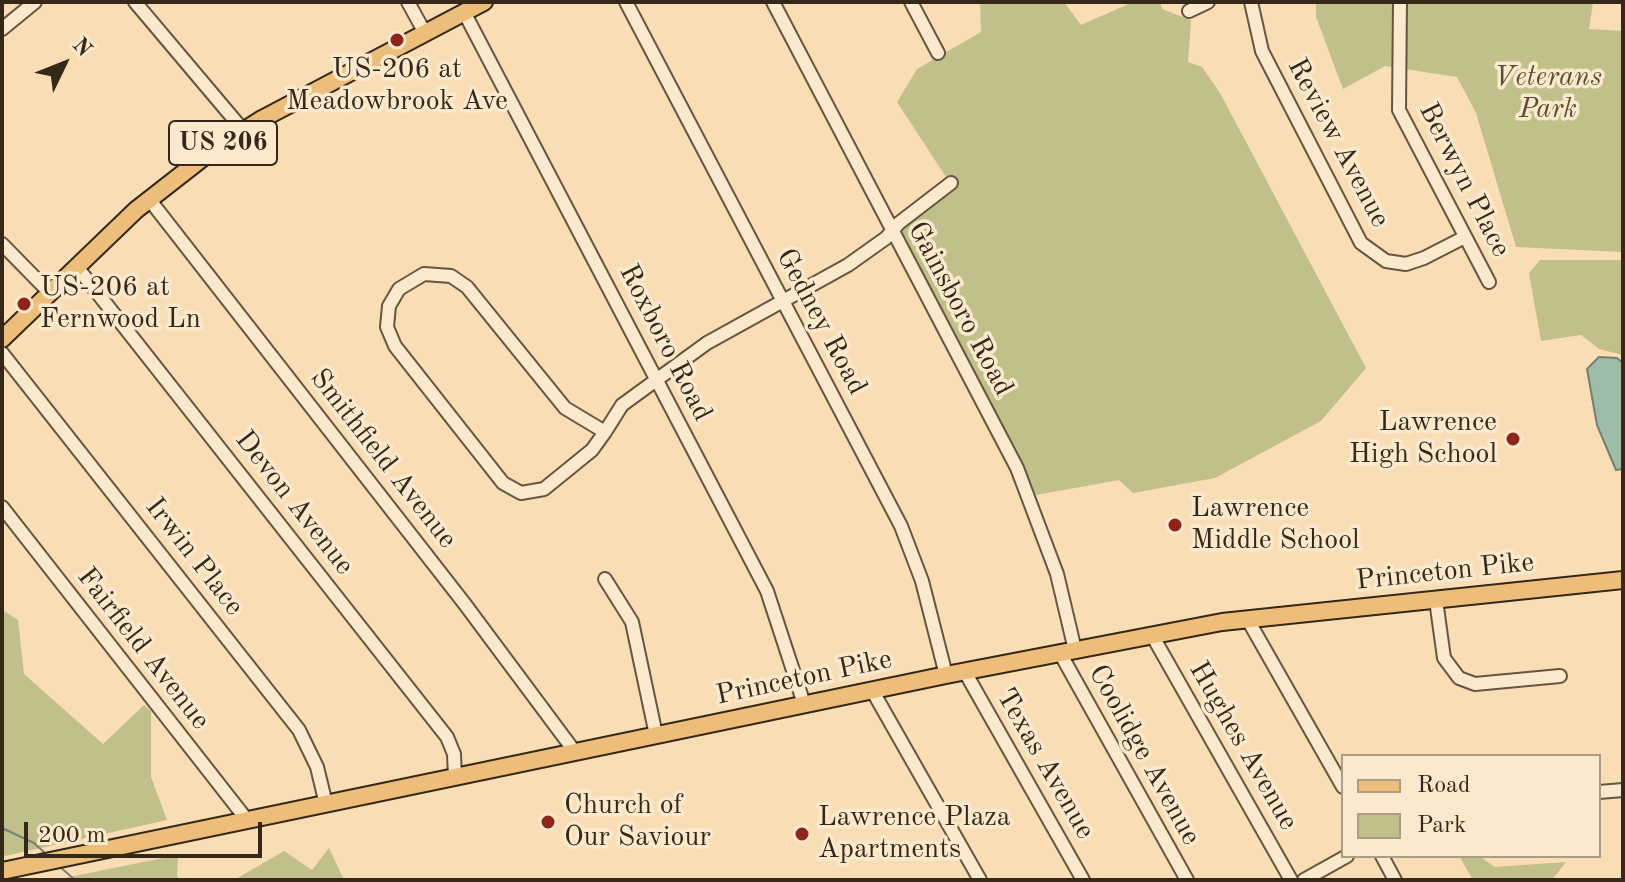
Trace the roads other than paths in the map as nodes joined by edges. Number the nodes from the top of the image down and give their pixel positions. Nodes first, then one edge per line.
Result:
1 (35, 2) edge
2 (135, 2) edge
3 (408, 2) edge
4 (484, 2) edge
5 (626, 2) edge
6 (773, 2) edge
7 (911, 2) edge
8 (1208, 2) edge
9 (1251, 2) edge
10 (1400, 2) edge
11 (1189, 11) dead end
12 (464, 12) junction
13 (2, 29) edge
14 (425, 33) junction
15 (938, 53) dead end
16 (243, 130) junction
17 (951, 183) dead end
18 (149, 199) junction
19 (891, 230) junction
20 (1465, 237) junction
21 (2, 244) edge
22 (77, 267) junction
23 (1486, 278) dead end
24 (50, 293) junction
25 (783, 300) junction
26 (2, 339) edge
27 (2, 353) edge
28 (657, 381) junction
29 (605, 432) junction
30 (2, 507) edge
31 (605, 579) dead end
32 (1623, 580) edge
33 (1436, 600) junction
34 (1248, 620) junction
35 (1152, 635) junction
36 (1067, 652) junction
37 (965, 672) junction
38 (946, 675) junction
39 (1560, 676) dead end
40 (872, 690) junction
41 (804, 704) junction
42 (656, 735) junction
43 (575, 752) junction
44 (455, 777) junction
45 (1341, 783) edge
46 (1623, 790) edge
47 (1601, 792) edge
48 (326, 804) junction
49 (247, 820) junction
50 (1343, 858) edge
51 (1383, 858) edge
52 (2, 871) edge
53 (980, 880) edge
54 (1083, 880) edge
55 (1187, 880) edge
56 (1291, 880) edge
57 (1304, 880) edge
58 (1395, 880) edge

1 - 13 street
2 - 16 street
3 - 14 street
4 - 12 main road, US 206
5 - 25 street, Gedney Road
6 - 19 street, Gainsboro Road
7 - 15 street
8 - 11 street
9 - 20 street, Review Avenue
10 - 20 street, Berwyn Place
12 - 14 main road, US 206
12 - 28 street, Roxboro Road
14 - 16 main road, US 206
16 - 18 main road, US 206
17 - 19 street
18 - 22 main road, US 206
18 - 43 street, Smithfield Avenue
19 - 25 street
19 - 36 street, Gainsboro Road
20 - 23 street, Berwyn Place
21 - 24 street
22 - 24 main road, US 206
22 - 44 street, Devon Avenue
24 - 26 main road, US 206
25 - 28 street
25 - 38 street, Gedney Road
27 - 48 street, Irwin Place
28 - 29 street
28 - 41 street, Roxboro Road
29 - 29 street
30 - 49 street, Fairfield Avenue
31 - 42 street
32 - 33 main road, Princeton Pike
33 - 34 main road, Princeton Pike
33 - 39 street
34 - 35 main road, Princeton Pike
34 - 45 street
35 - 36 main road, Princeton Pike
35 - 56 street, Hughes Avenue
36 - 37 main road, Princeton Pike
36 - 55 street, Coolidge Avenue
37 - 38 main road, Princeton Pike
37 - 54 street, Texas Avenue
38 - 40 main road, Princeton Pike
40 - 41 main road, Princeton Pike
40 - 53 street
41 - 42 main road, Princeton Pike
42 - 43 main road, Princeton Pike
43 - 44 main road, Princeton Pike
44 - 48 main road, Princeton Pike
46 - 47 street
48 - 49 main road, Princeton Pike
49 - 52 main road, Princeton Pike
50 - 57 street
51 - 58 street

